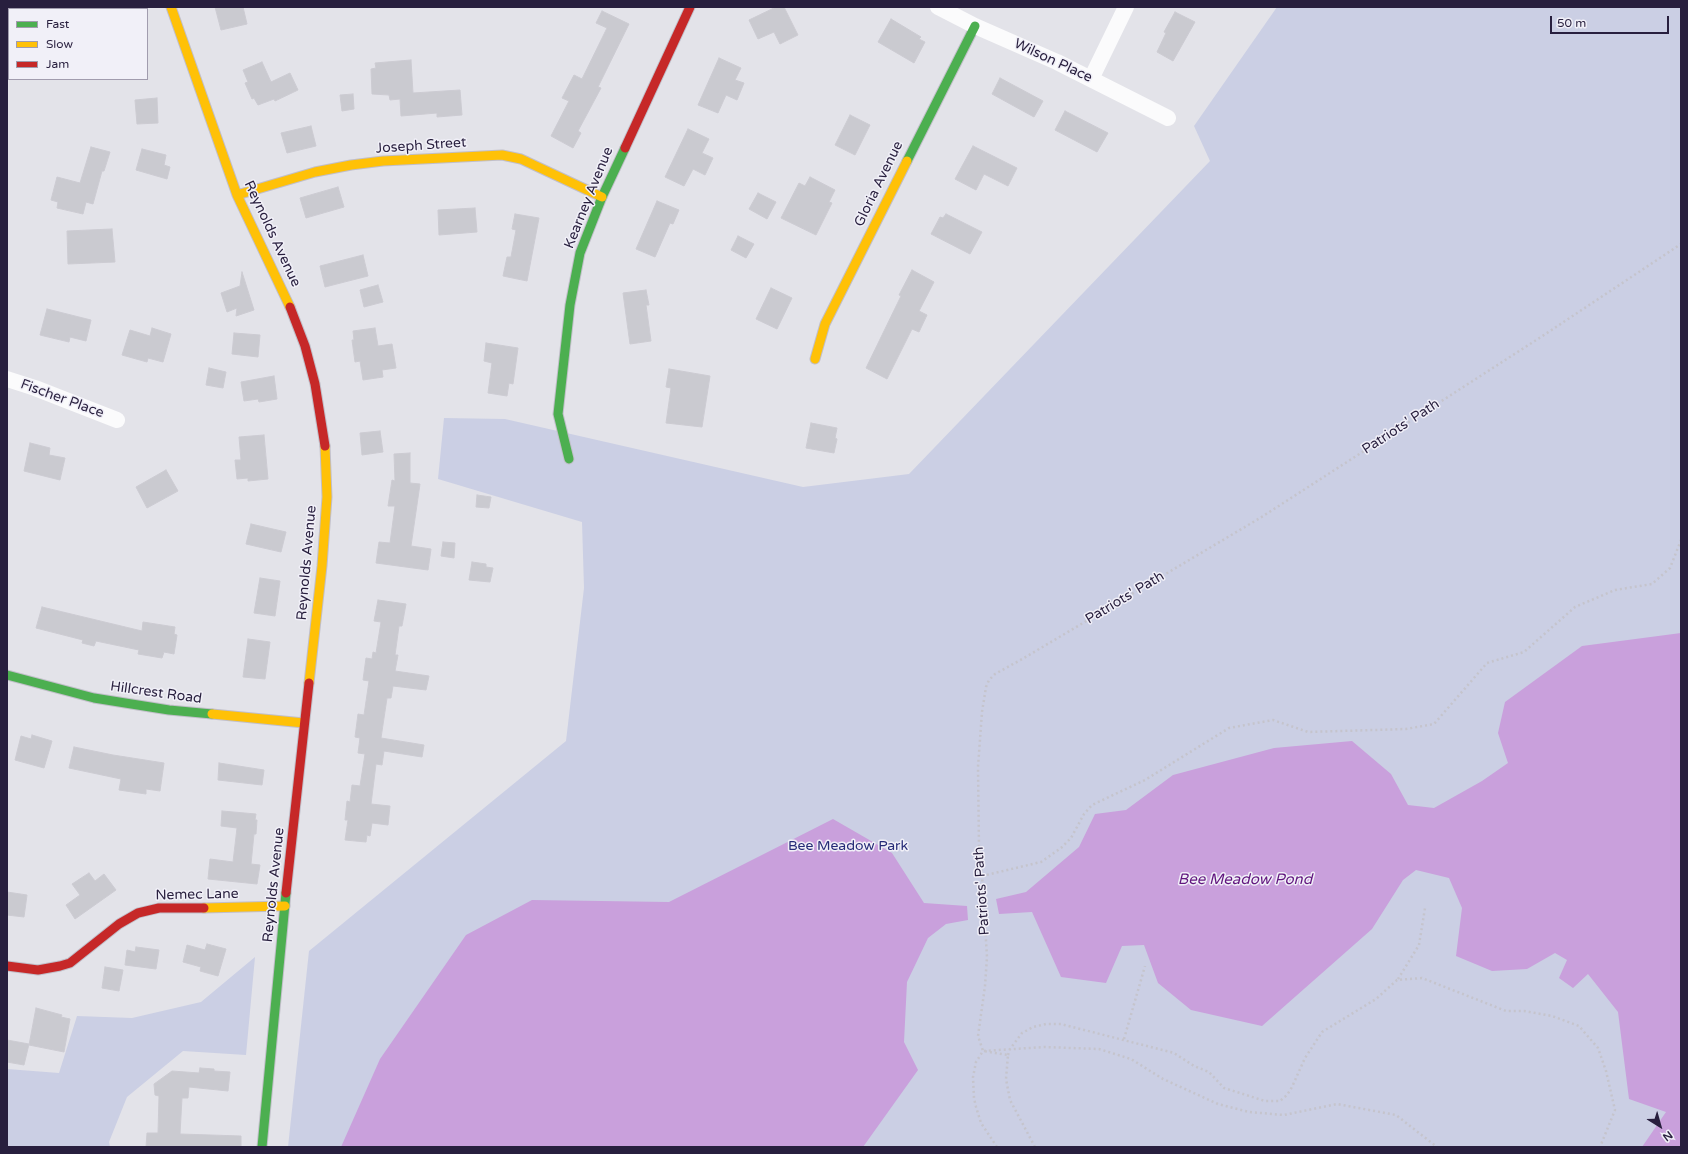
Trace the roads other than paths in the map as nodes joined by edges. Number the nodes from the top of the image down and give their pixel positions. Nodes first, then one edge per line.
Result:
1 (171, 7) edge
2 (690, 7) edge
3 (938, 7) edge
4 (1126, 7) edge
5 (975, 26) junction
6 (1091, 79) junction
7 (1168, 118) dead end
8 (237, 195) junction
9 (602, 197) junction
10 (815, 359) dead end
11 (7, 379) edge
12 (117, 420) dead end
13 (569, 460) dead end
14 (7, 675) edge
15 (304, 723) junction
16 (286, 906) junction
17 (7, 966) edge
18 (262, 1147) edge

1 - 8 street, Reynolds Avenue
2 - 9 street, Kearney Avenue
3 - 5 street, Wilson Place
4 - 6 street
5 - 6 street, Wilson Place
5 - 10 street, Gloria Avenue
6 - 7 street, Wilson Place
8 - 9 street, Joseph Street
8 - 15 street, Reynolds Avenue
9 - 13 street, Kearney Avenue
11 - 12 street, Fischer Place
14 - 15 street, Hillcrest Road
15 - 16 street, Reynolds Avenue
16 - 17 street, Nemec Lane
16 - 18 street, Reynolds Avenue

